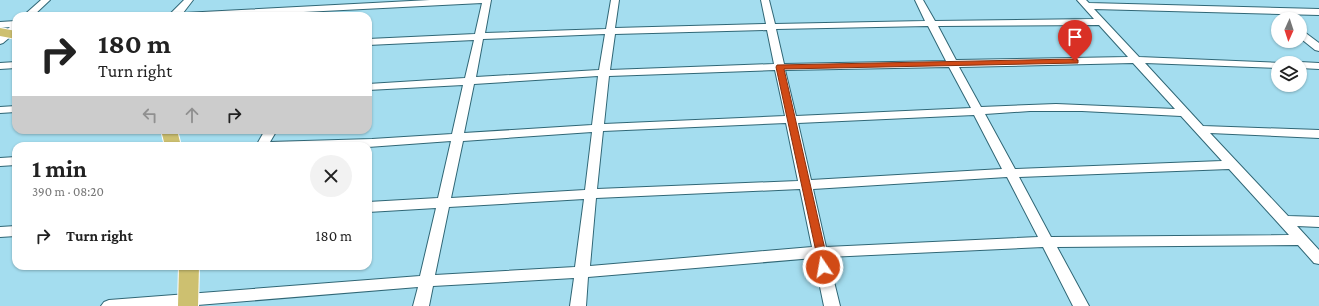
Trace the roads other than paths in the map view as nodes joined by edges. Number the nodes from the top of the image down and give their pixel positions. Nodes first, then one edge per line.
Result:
1 (46, 0) edge
2 (189, 0) edge
3 (482, 0) edge
4 (487, 0) edge
5 (615, 0) edge
6 (765, 0) edge
7 (919, 0) edge
8 (1260, 0) edge
9 (1084, 3) edge
10 (336, 8) edge
11 (1273, 11) junction
12 (32, 12) edge
13 (178, 12) edge
14 (256, 12) edge
15 (1319, 12) edge
16 (1101, 22) junction
17 (931, 23) junction
18 (771, 27) junction
19 (610, 32) junction
20 (480, 36) junction
21 (1307, 39) edge
22 (372, 42) edge
23 (1319, 48) edge
24 (1136, 60) junction
25 (953, 64) junction
26 (12, 65) edge
27 (1271, 65) edge
28 (1307, 65) edge
29 (0, 66) edge
30 (1319, 66) edge
31 (780, 67) junction
32 (604, 73) junction
33 (470, 80) junction
34 (372, 87) edge
35 (12, 109) edge
36 (0, 110) edge
37 (978, 111) junction
38 (1185, 113) junction
39 (791, 118) junction
40 (598, 128) junction
41 (1199, 129) junction
42 (1319, 134) edge
43 (458, 138) junction
44 (372, 143) edge
45 (12, 161) edge
46 (0, 162) edge
47 (1232, 165) junction
48 (1010, 172) junction
49 (805, 185) junction
50 (590, 194) junction
51 (443, 203) junction
52 (372, 207) edge
53 (1284, 221) junction
54 (1319, 222) edge
55 (12, 231) edge
56 (0, 232) edge
57 (1302, 240) junction
58 (1047, 242) junction
59 (820, 252) junction
60 (1319, 259) edge
61 (189, 270) edge
62 (582, 272) junction
63 (427, 282) junction
64 (188, 303) edge
65 (109, 306) edge
66 (421, 306) edge
67 (578, 306) edge
68 (832, 306) edge
69 (1081, 306) edge

1 - 12 street
2 - 13 street
3 - 10 street
4 - 20 street
5 - 19 street
6 - 18 street
7 - 17 street
8 - 11 street
9 - 11 street
9 - 16 street
10 - 14 street
11 - 15 street
16 - 17 street
16 - 24 street
17 - 18 street
17 - 25 street
18 - 19 street
18 - 31 street
19 - 20 street
19 - 32 street
20 - 22 street
20 - 33 street
21 - 23 street
24 - 25 street
24 - 27 street
24 - 38 street
25 - 31 street
25 - 37 street
26 - 29 street
28 - 30 street
31 - 32 street
31 - 39 street
32 - 33 street
32 - 40 street
33 - 34 street
33 - 43 street
35 - 36 street
37 - 38 street
37 - 39 street
37 - 48 street
38 - 41 street
39 - 40 street
39 - 49 street
40 - 43 street
40 - 50 street
41 - 42 street
41 - 47 street
43 - 44 street
43 - 51 street
45 - 46 street
47 - 48 street
47 - 53 street
48 - 49 street
48 - 58 street
49 - 50 street
49 - 59 street
50 - 51 street
50 - 62 street
51 - 52 street
51 - 63 street
53 - 54 street
53 - 57 street
55 - 56 street
57 - 58 street
57 - 60 street
58 - 59 street
58 - 69 street
59 - 62 street
59 - 68 street
61 - 64 main road
62 - 63 street
62 - 67 street
63 - 64 street
63 - 66 street
64 - 65 street

